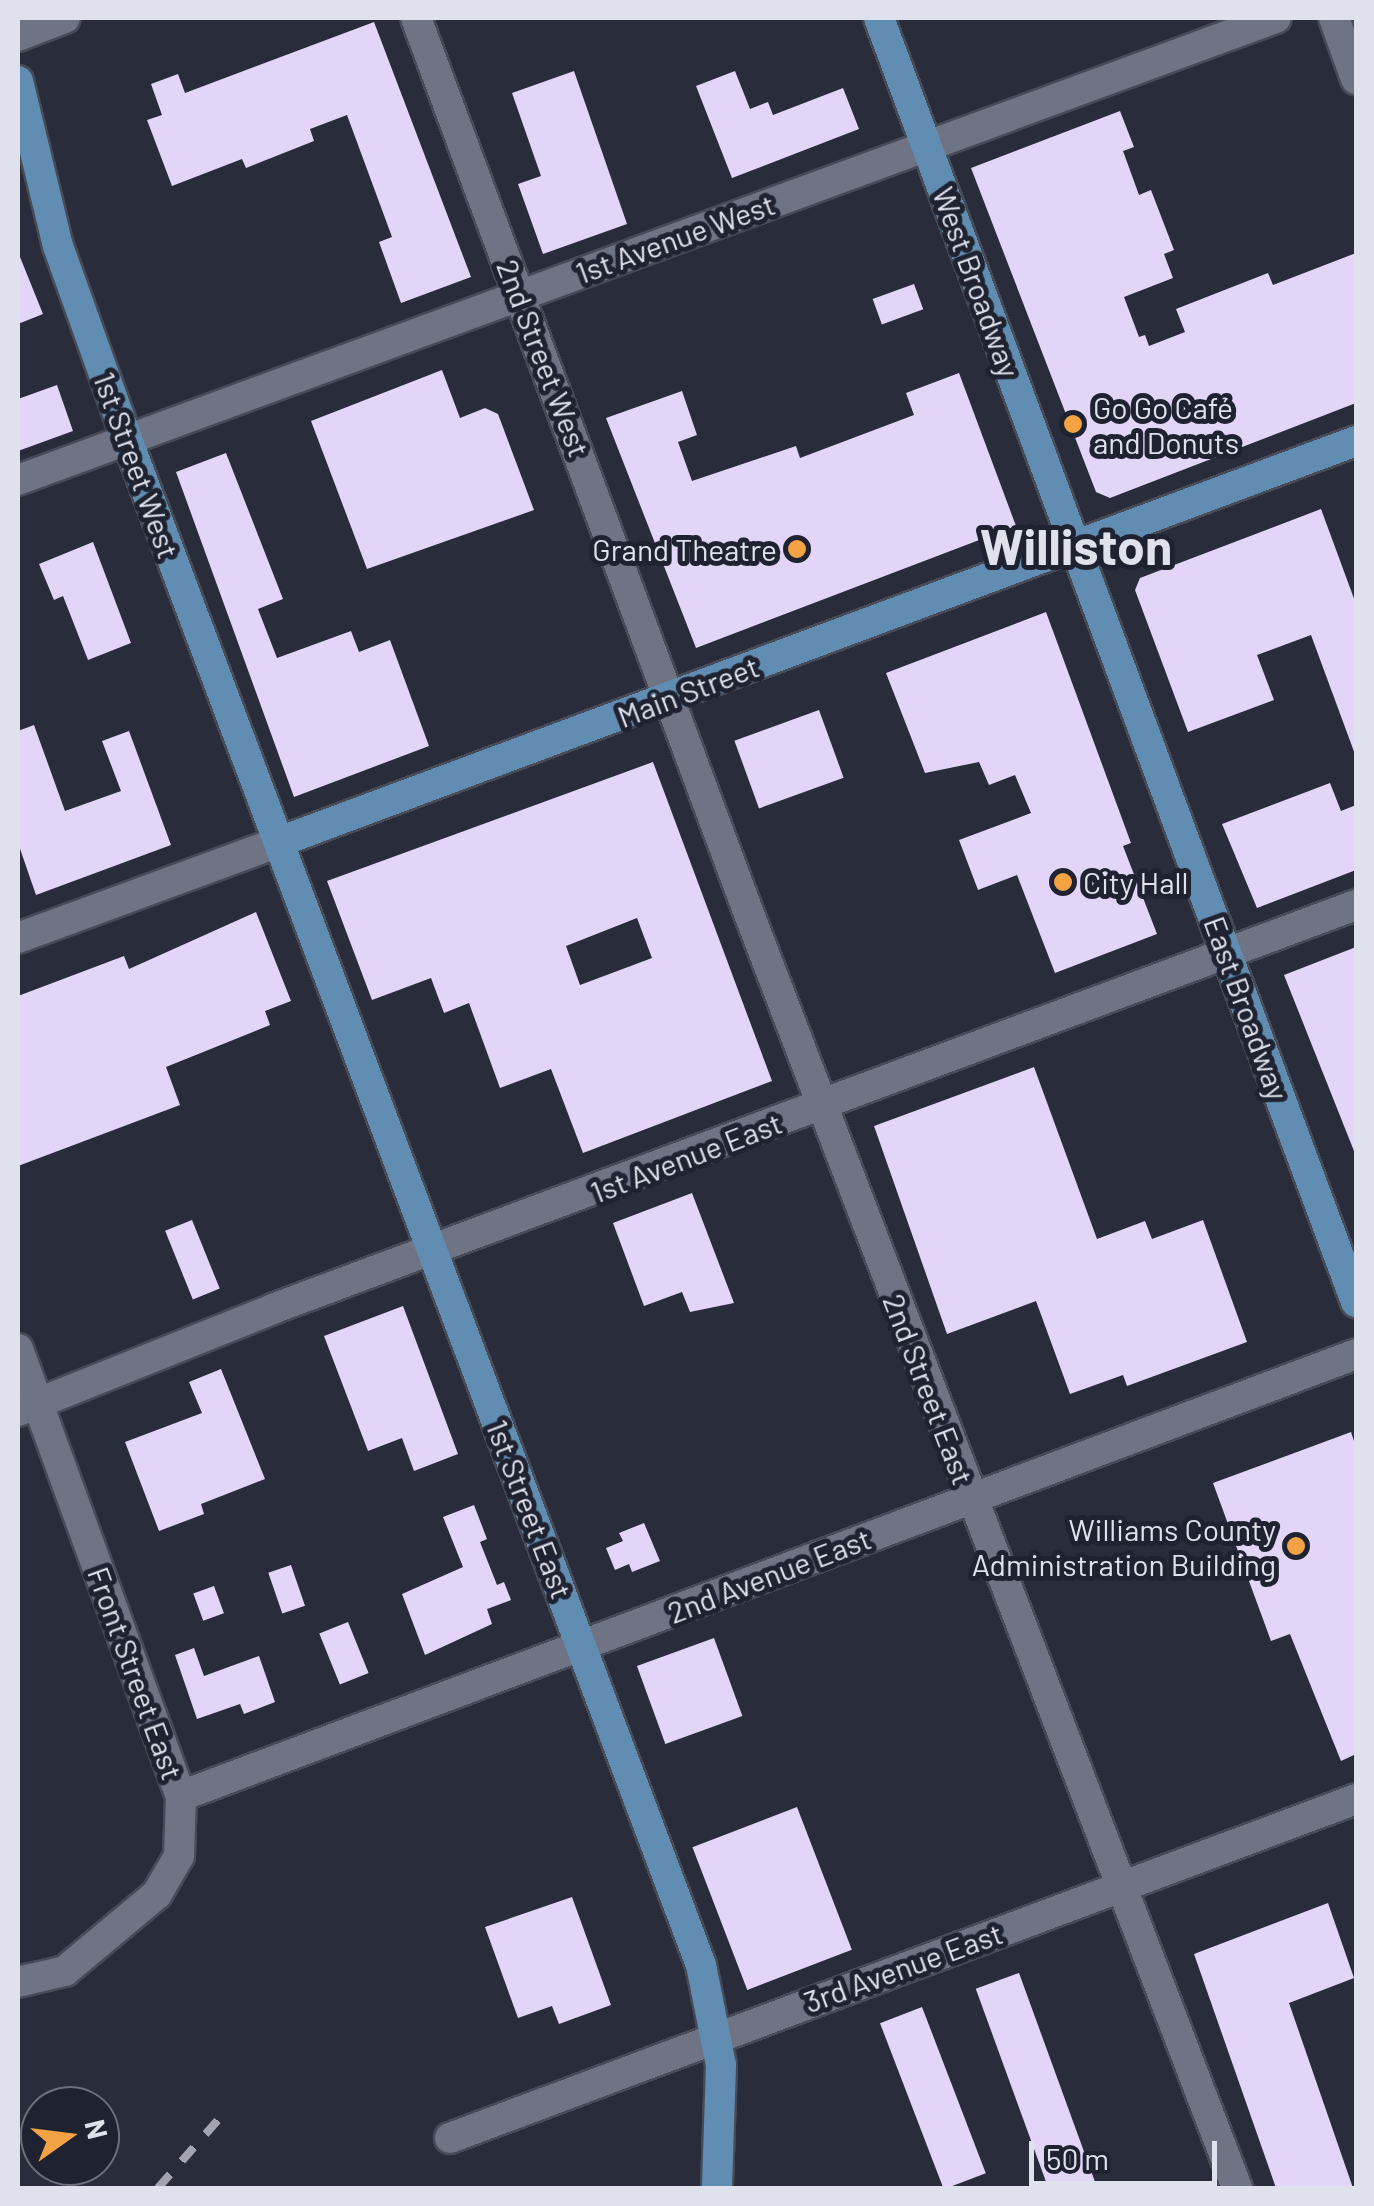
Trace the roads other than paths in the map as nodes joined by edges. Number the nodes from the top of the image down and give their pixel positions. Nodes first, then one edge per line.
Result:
1 (65, 18) edge
2 (416, 18) edge
3 (879, 18) edge
4 (1276, 18) edge
5 (1334, 18) edge
6 (18, 36) edge
7 (1356, 79) edge
8 (18, 81) edge
9 (927, 145) junction
10 (520, 295) junction
11 (127, 440) junction
12 (1356, 442) edge
13 (18, 480) edge
14 (1075, 546) junction
15 (670, 700) junction
16 (278, 842) junction
17 (1356, 905) edge
18 (18, 938) edge
19 (1228, 954) junction
20 (822, 1105) junction
21 (432, 1250) junction
22 (1356, 1302) edge
23 (18, 1349) edge
24 (1356, 1354) edge
25 (27, 1407) edge
26 (971, 1499) junction
27 (582, 1645) junction
28 (181, 1796) junction
29 (1356, 1800) edge
30 (1118, 1888) junction
31 (18, 1982) edge
32 (718, 2034) junction
33 (450, 2138) dead end
34 (717, 2188) edge
35 (1237, 2188) edge

1 - 6 street
2 - 10 street, 2nd Street West
3 - 9 main road, West Broadway
4 - 9 street, 1st Avenue West
5 - 7 street
8 - 11 main road, 1st Street West
9 - 10 street, 1st Avenue West
9 - 14 main road, West Broadway
10 - 11 street, 1st Avenue West
10 - 15 street, 2nd Street West
11 - 13 street, 1st Avenue West
11 - 16 main road, 1st Street West
12 - 14 main road, Main Street
14 - 15 main road, Main Street
14 - 19 main road, East Broadway
15 - 16 main road, Main Street
15 - 20 street, 2nd Street East
16 - 18 street, Main Street
16 - 21 main road, 1st Street East
17 - 19 street, 1st Avenue East
19 - 20 street, 1st Avenue East
19 - 22 main road, East Broadway
20 - 21 street, 1st Avenue East
20 - 26 street, 2nd Street East
21 - 25 street, 1st Avenue East
21 - 27 main road, 1st Street East
23 - 25 street, Front Street East
24 - 26 street, 2nd Avenue East
25 - 28 street, Front Street East
26 - 27 street, 2nd Avenue East
26 - 30 street, 2nd Street East
27 - 28 street, 2nd Avenue East
27 - 32 main road, 1st Street East
28 - 31 street, Front Street East
29 - 30 street, 3rd Avenue East
30 - 32 street, 3rd Avenue East
30 - 35 street, 2nd Street East
32 - 33 street, 3rd Avenue East
32 - 34 main road, 1st Street East

